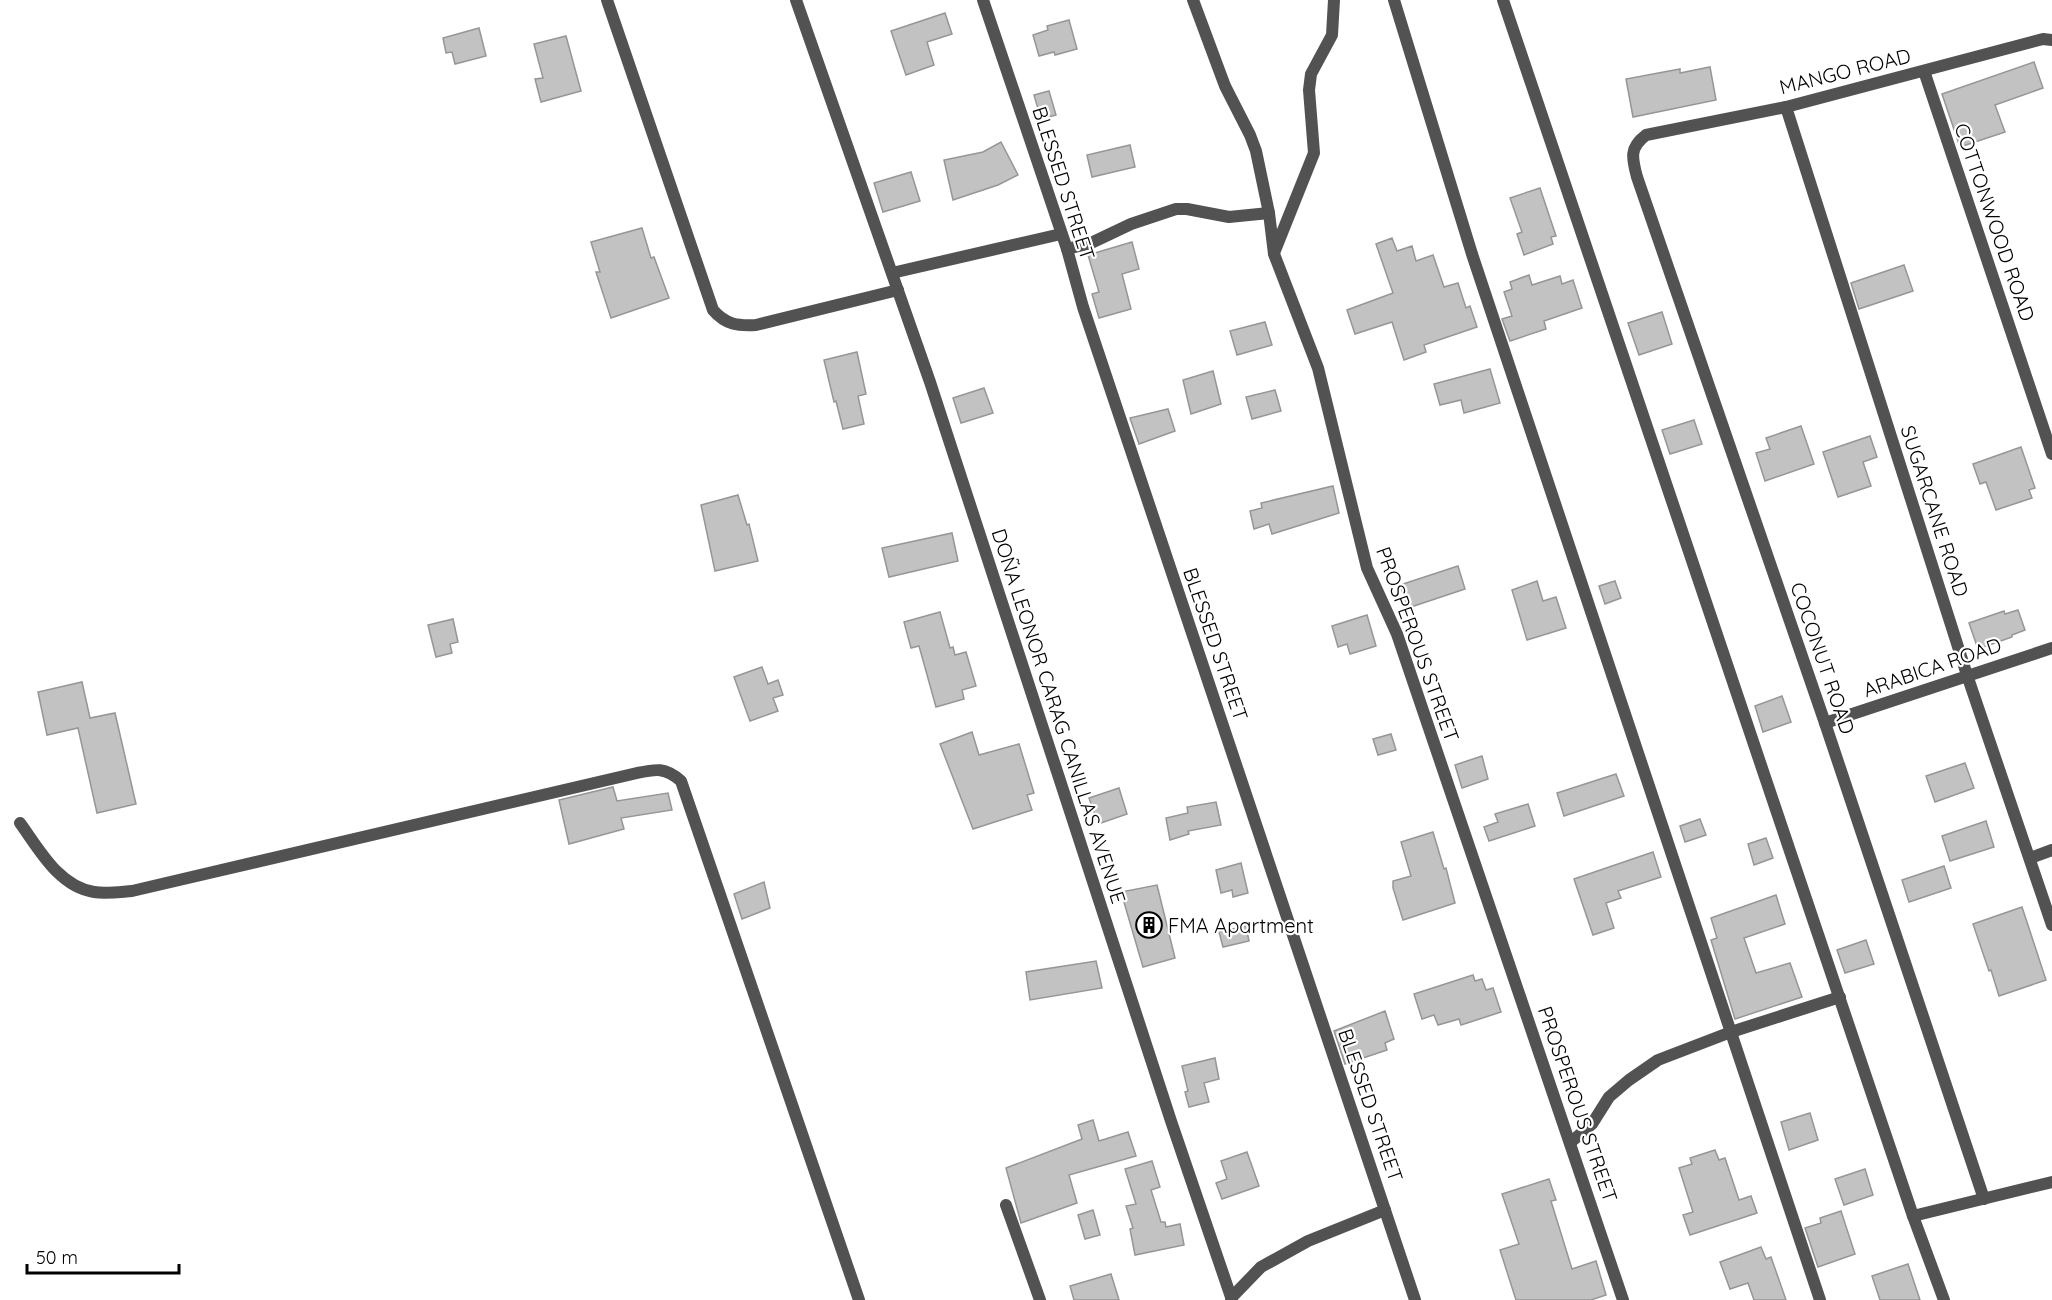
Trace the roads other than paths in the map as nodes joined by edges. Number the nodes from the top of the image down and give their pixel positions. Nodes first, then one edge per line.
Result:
1 (607, 0) edge
2 (796, 0) edge
3 (983, 0) edge
4 (1193, 0) edge
5 (1334, 0) edge
6 (1394, 0) edge
7 (1503, 0) edge
8 (2052, 40) edge
9 (1924, 71) junction
10 (1786, 107) junction
11 (1646, 135) joint
12 (1269, 213) junction
13 (1061, 234) junction
14 (1066, 249) junction
15 (1274, 254) junction
16 (892, 273) junction
17 (898, 290) junction
18 (2052, 454) edge
19 (2052, 648) edge
20 (1967, 675) junction
21 (1825, 723) junction
22 (20, 823) dead end
23 (2052, 850) edge
24 (2030, 858) junction
25 (2052, 925) edge
26 (1840, 997) junction
27 (1731, 1032) junction
28 (1571, 1142) junction
29 (2052, 1182) edge
30 (1984, 1198) junction
31 (1006, 1205) dead end
32 (1385, 1210) junction
33 (1913, 1216) junction
34 (1231, 1299) edge
35 (859, 1300) edge
36 (1040, 1300) edge
37 (1415, 1300) edge
38 (1623, 1300) edge
39 (1820, 1300) edge
40 (1944, 1300) edge

1 - 17 street
2 - 16 street, DOÑA LEONOR CARAG CANILLAS AVENUE
3 - 13 street, BLESSED STREET
4 - 12 street, PROSPEROUS STREET
5 - 15 street
6 - 27 street
7 - 26 street
8 - 9 street, MANGO ROAD
9 - 10 street, MANGO ROAD
9 - 18 street, COTTONWOOD ROAD
10 - 11 street, MANGO ROAD
10 - 20 street, SUGARCANE ROAD
11 - 21 street, COCONUT ROAD
12 - 14 street
12 - 15 street, PROSPEROUS STREET
13 - 14 street, BLESSED STREET
13 - 16 street
14 - 32 street, BLESSED STREET
15 - 28 street, PROSPEROUS STREET
16 - 17 street, DOÑA LEONOR CARAG CANILLAS AVENUE
17 - 34 street, DOÑA LEONOR CARAG CANILLAS AVENUE
19 - 20 street, ARABICA ROAD
20 - 21 street, ARABICA ROAD
20 - 24 street, SUGARCANE ROAD
21 - 30 street, COCONUT ROAD
22 - 35 street
23 - 24 street
24 - 25 street, SUGARCANE ROAD
26 - 27 street
26 - 33 street
27 - 28 street
27 - 39 street
28 - 38 street, PROSPEROUS STREET
29 - 30 street
30 - 33 street
31 - 36 street
32 - 34 street
32 - 37 street, BLESSED STREET
33 - 40 street

